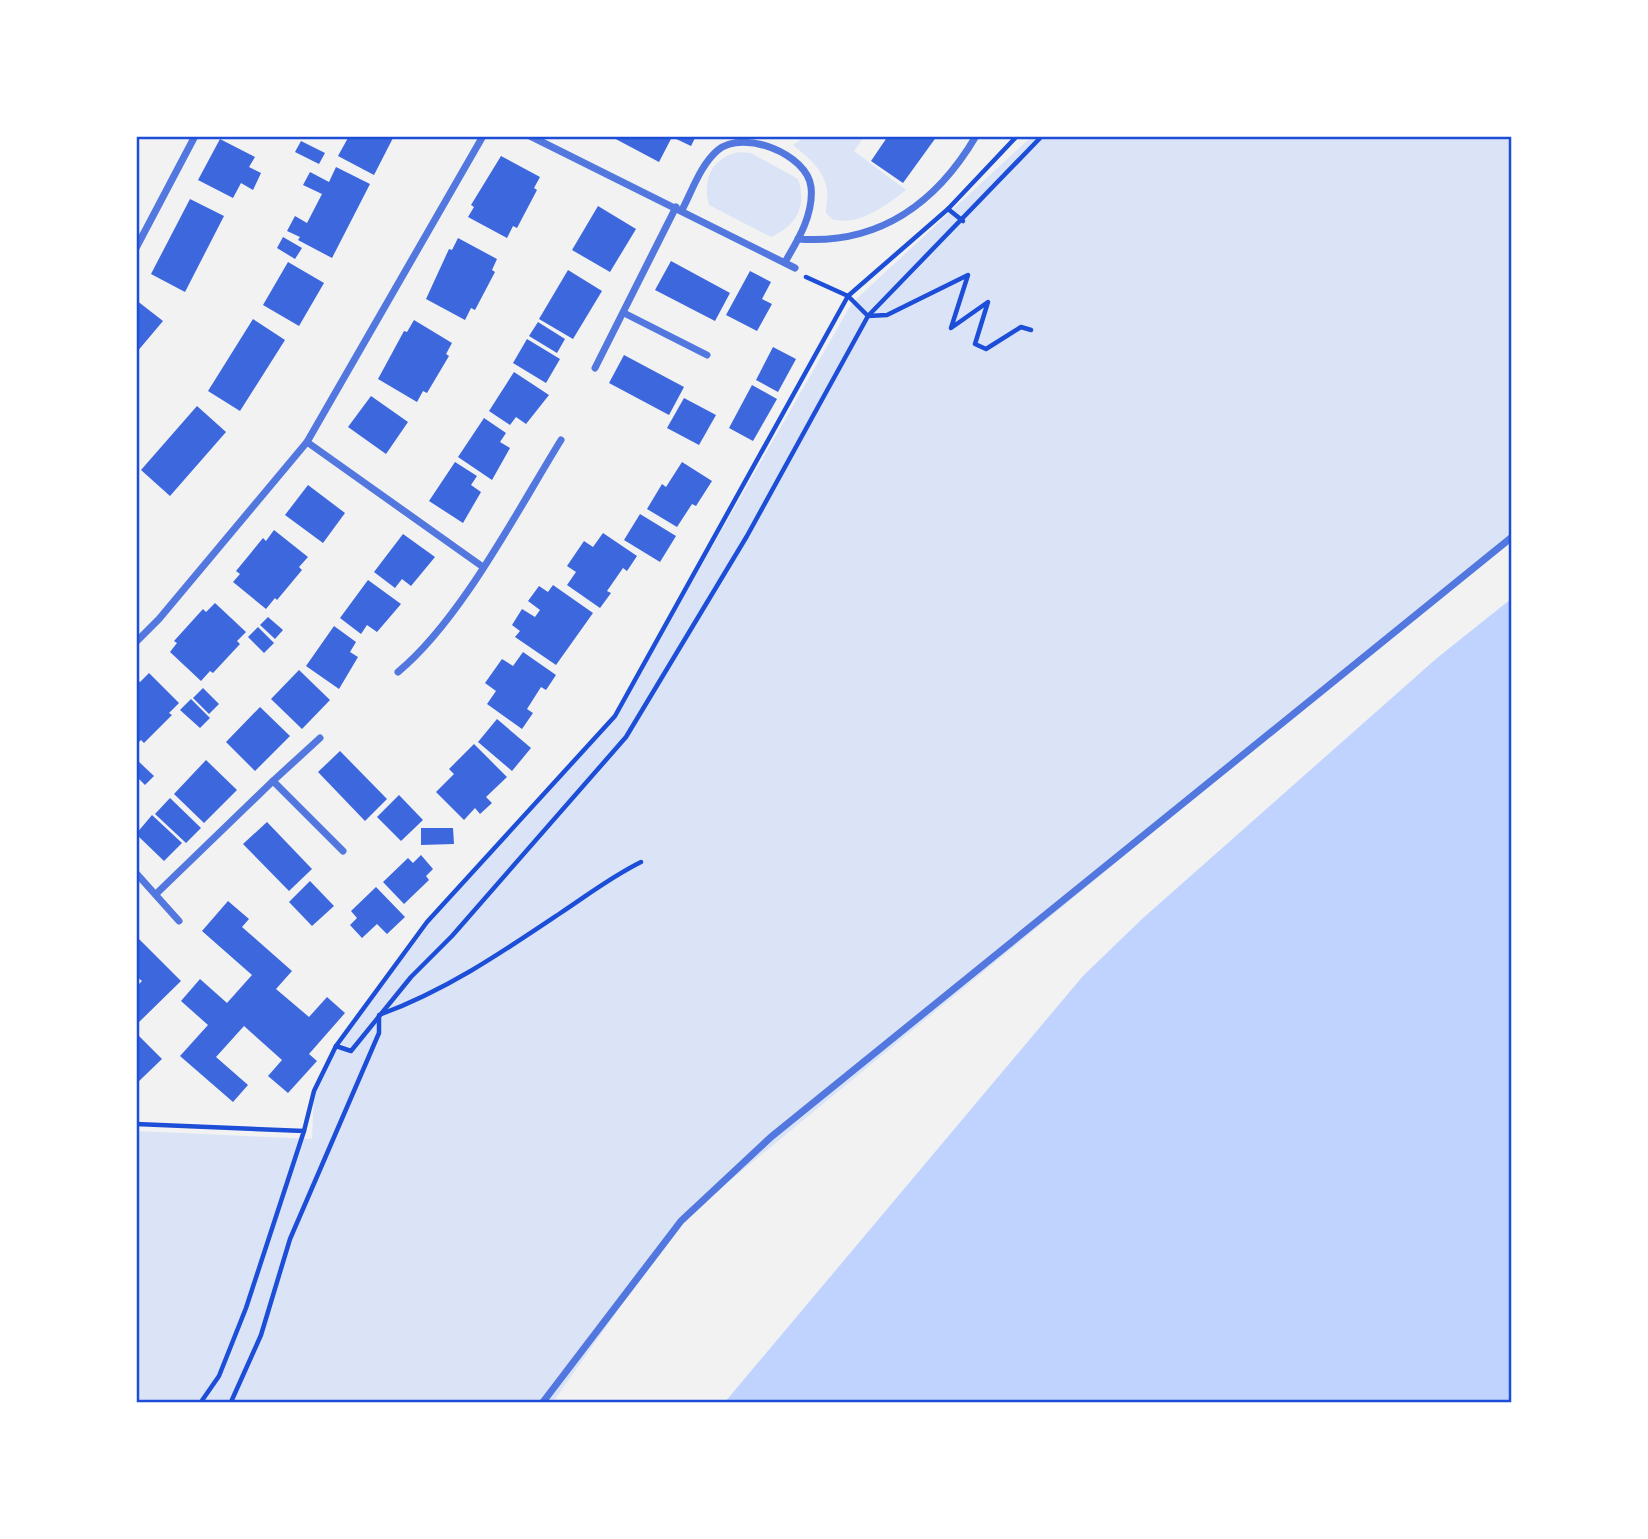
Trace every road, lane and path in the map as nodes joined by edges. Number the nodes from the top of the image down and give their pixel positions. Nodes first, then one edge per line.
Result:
1 (195, 136) edge
2 (483, 136) edge
3 (530, 136) edge
4 (976, 136) edge
5 (1017, 136) edge
6 (1042, 136) edge
7 (679, 208) junction
8 (948, 209) junction
9 (963, 221) junction
10 (798, 239) junction
11 (136, 248) edge
12 (785, 262) junction
13 (795, 268) joint
14 (848, 296) junction
15 (624, 313) junction
16 (869, 316) junction
17 (1031, 330) dead end
18 (707, 355) dead end
19 (595, 368) dead end
20 (561, 440) dead end
21 (307, 442) junction
22 (1511, 537) edge
23 (483, 567) junction
24 (136, 642) edge
25 (398, 672) dead end
26 (320, 738) dead end
27 (273, 781) junction
28 (343, 851) dead end
29 (641, 862) dead end
30 (136, 873) edge
31 (156, 894) junction
32 (179, 921) dead end
33 (379, 1015) junction
34 (336, 1046) junction
35 (136, 1124) edge
36 (304, 1131) junction
37 (201, 1402) edge
38 (232, 1402) edge
39 (543, 1402) edge

1 - 11 street
2 - 21 street
3 - 7 street
4 - 10 street
5 - 8 path
6 - 9 path
7 - 10 street
7 - 12 street
7 - 15 street
8 - 9 path
8 - 14 path
9 - 16 path
10 - 12 street
12 - 13 street
13 - 14 path
14 - 16 path
14 - 34 path
15 - 18 street
15 - 19 street
16 - 17 path
16 - 33 path
20 - 23 street
21 - 23 street
21 - 24 street
22 - 39 street
23 - 25 street
26 - 27 street
27 - 28 street
27 - 31 street
29 - 33 path
30 - 31 street
31 - 32 street
33 - 34 path
33 - 38 path
34 - 36 path
35 - 36 path
36 - 37 path

